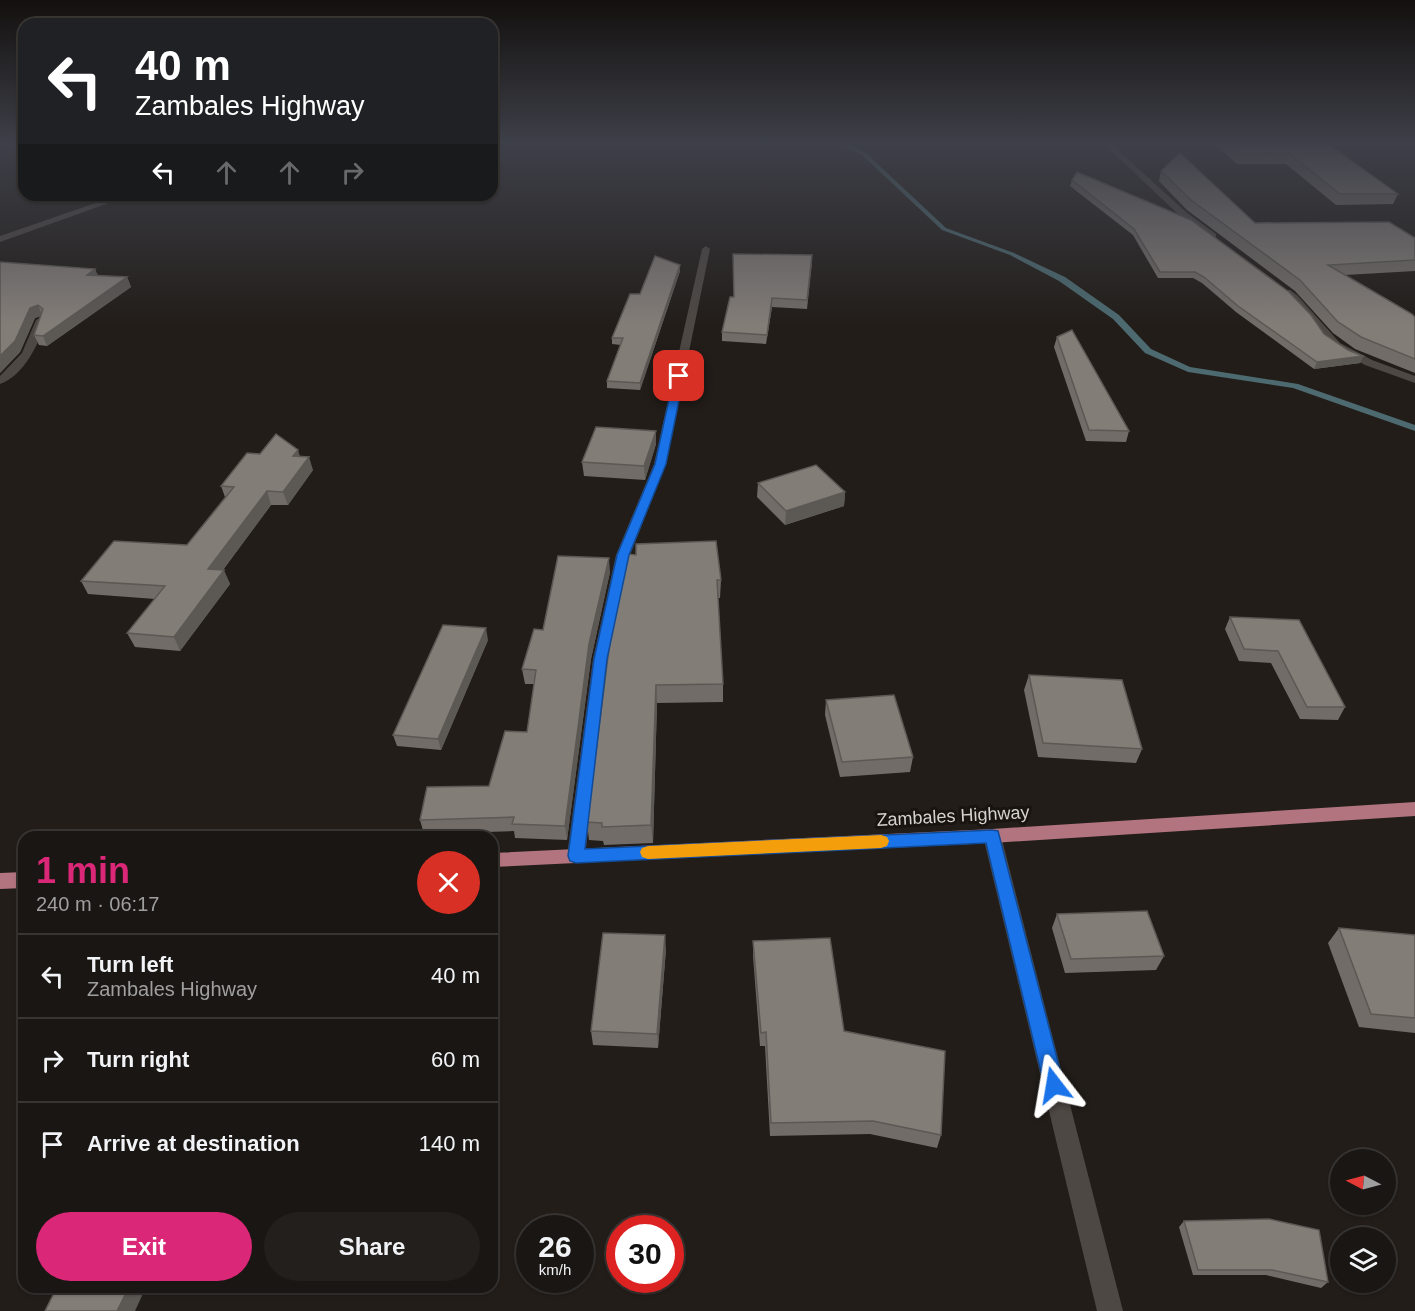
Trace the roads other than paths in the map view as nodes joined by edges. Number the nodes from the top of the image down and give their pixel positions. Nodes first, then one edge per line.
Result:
1 (103, 203) edge
2 (1171, 203) edge
3 (0, 239) edge
4 (1219, 241) edge
5 (706, 249) dead end
6 (1282, 288) edge
7 (41, 320) edge
8 (1415, 380) edge
9 (0, 381) edge
10 (1415, 808) edge
11 (992, 836) junction
12 (576, 856) junction
13 (498, 860) edge
14 (18, 880) edge
15 (0, 881) edge
16 (1110, 1311) edge

1 - 3 street
2 - 4 street
5 - 12 street
6 - 8 street
7 - 9 street
10 - 11 main road, Zambales Highway
11 - 12 main road, Zambales Highway
11 - 16 street
12 - 13 main road, Zambales Highway
14 - 15 main road

